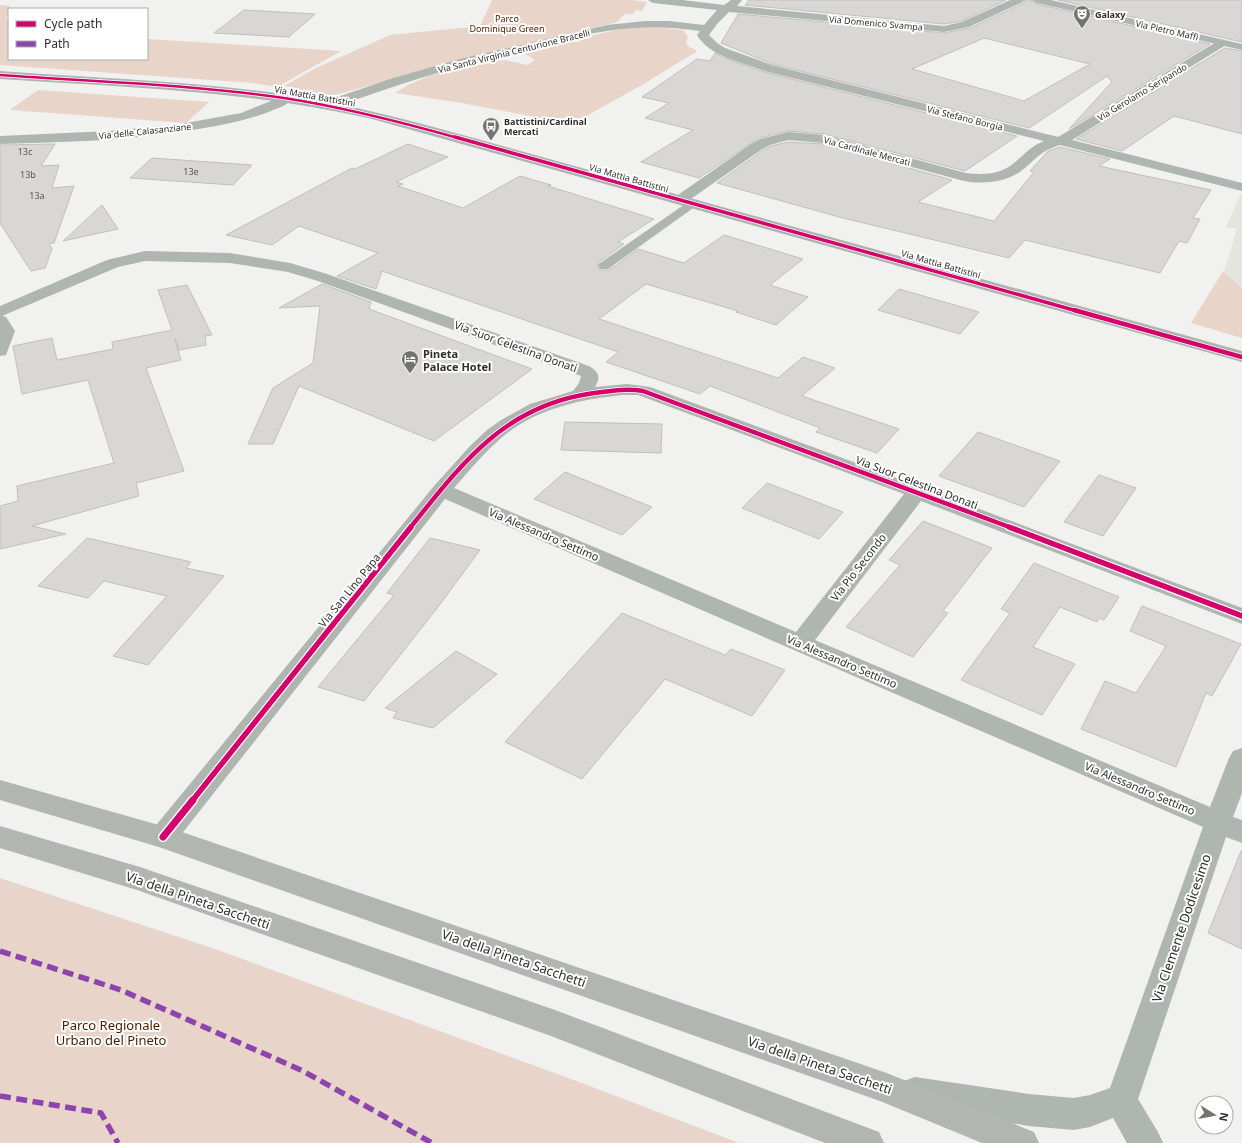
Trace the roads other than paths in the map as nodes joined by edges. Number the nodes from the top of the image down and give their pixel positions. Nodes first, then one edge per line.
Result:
1 (653, 0) edge
2 (737, 0) edge
3 (1020, 0) edge
4 (1043, 1) edge
5 (728, 8) junction
6 (707, 29) junction
7 (1222, 43) junction
8 (1242, 47) edge
9 (0, 75) edge
10 (286, 99) junction
11 (325, 106) junction
12 (0, 140) edge
13 (1061, 141) junction
14 (1242, 187) edge
15 (686, 202) junction
16 (604, 266) dead end
17 (0, 312) edge
18 (0, 321) edge
19 (0, 351) edge
20 (1242, 357) edge
21 (580, 394) junction
22 (441, 490) junction
23 (917, 492) junction
24 (1242, 616) edge
25 (800, 643) junction
26 (1242, 758) edge
27 (0, 790) edge
28 (1230, 827) edge
29 (0, 837) edge
30 (163, 837) junction
31 (884, 1087) junction
32 (1122, 1099) junction
33 (867, 1143) edge
34 (1022, 1143) edge
35 (1146, 1143) edge

1 - 5 street, Via Domenico Svampa
2 - 5 street
3 - 5 street, Via Domenico Svampa
4 - 7 street, Via Pietro Maffi
5 - 6 street
6 - 11 street, Via Santa Virginia Centurione Bracelli
6 - 13 street, Via Stefano Borgia
7 - 8 street, Via Pietro Maffi
7 - 13 street, Via Gerolamo Seripando
9 - 10 main road, Via Mattia Battistini
10 - 11 main road, Via Mattia Battistini
10 - 12 street, Via delle Calasanziane
11 - 15 main road, Via Mattia Battistini
13 - 14 street, Via Stefano Borgia
13 - 15 street, Via Cardinale Mercati
15 - 16 lane
15 - 20 main road, Via Mattia Battistini
17 - 21 street, Via Suor Celestina Donati
18 - 19 street
21 - 22 street, Via San Lino Papa
21 - 23 street, Via Suor Celestina Donati
22 - 25 street, Via Alessandro Settimo
22 - 30 street, Via San Lino Papa
23 - 24 street, Via Suor Celestina Donati
23 - 25 street, Via Pio Secondo
25 - 28 street, Via Alessandro Settimo
26 - 28 street, Via Clemente Dodicesimo
27 - 30 main road, Via della Pineta Sacchetti
28 - 32 street, Via Clemente Dodicesimo
29 - 33 main road, Via della Pineta Sacchetti
30 - 31 main road, Via della Pineta Sacchetti
31 - 32 street
31 - 34 main road, Via della Pineta Sacchetti
32 - 35 street

